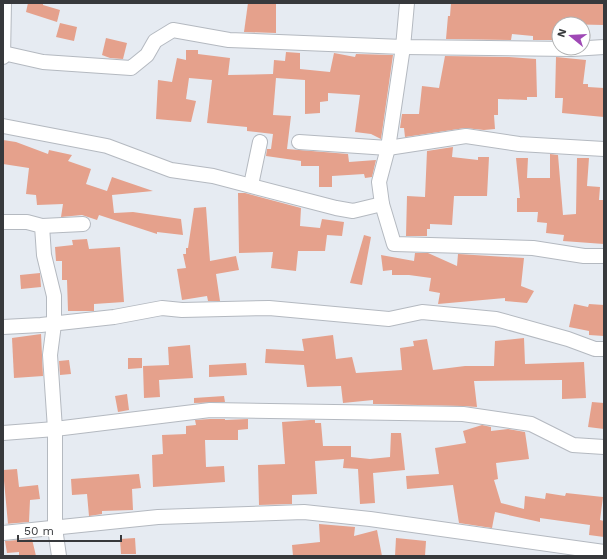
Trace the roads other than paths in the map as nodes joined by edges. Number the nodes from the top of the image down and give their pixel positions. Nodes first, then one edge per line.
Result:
1 (4, 3) edge
2 (407, 3) edge
3 (402, 47) junction
4 (604, 47) edge
5 (3, 55) edge
6 (3, 126) edge
7 (260, 142) dead end
8 (299, 142) dead end
9 (388, 148) junction
10 (604, 149) edge
11 (251, 185) junction
12 (382, 204) junction
13 (3, 222) edge
14 (82, 224) dead end
15 (42, 226) junction
16 (604, 256) edge
17 (54, 324) junction
18 (3, 327) edge
19 (604, 349) edge
20 (55, 429) junction
21 (3, 433) edge
22 (604, 447) edge
23 (55, 528) junction
24 (3, 533) edge
25 (604, 552) edge
26 (59, 556) edge

1 - 5 street
2 - 3 street
3 - 4 street
3 - 5 street
3 - 9 street
6 - 11 street
7 - 11 street
8 - 9 street
9 - 10 street
9 - 12 street
11 - 12 street
12 - 16 street
13 - 15 street
14 - 15 street
15 - 17 street
17 - 18 street
17 - 19 street
17 - 20 street
20 - 21 street
20 - 22 street
20 - 23 street
23 - 24 street
23 - 25 street
23 - 26 street

